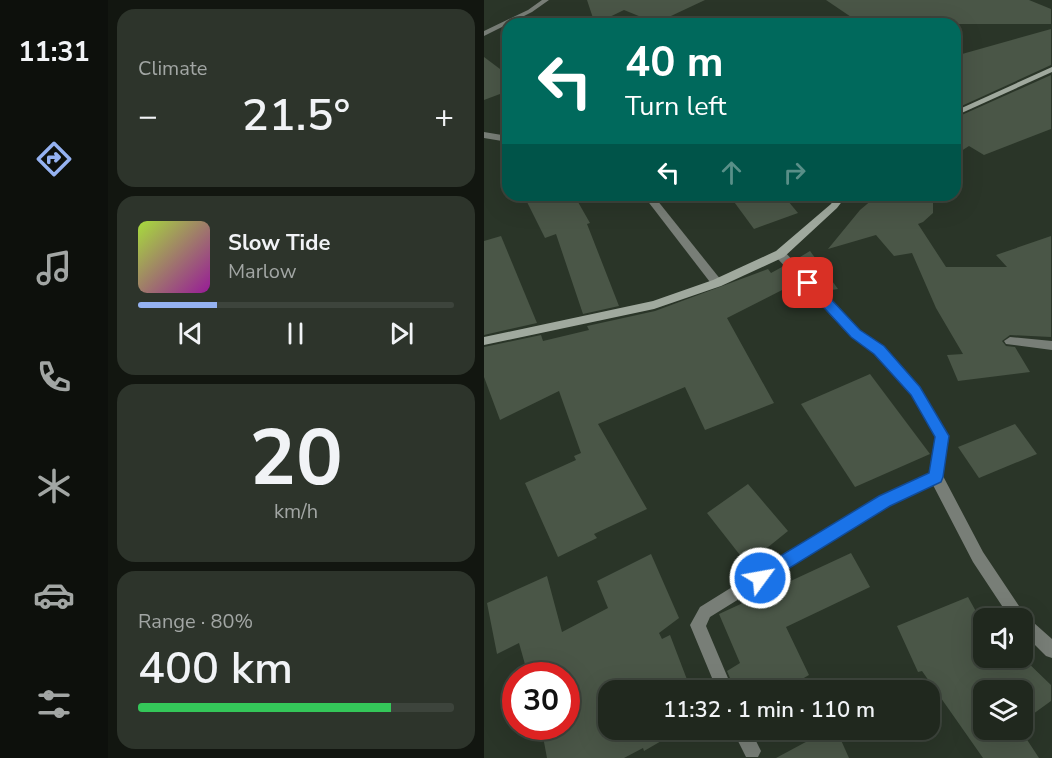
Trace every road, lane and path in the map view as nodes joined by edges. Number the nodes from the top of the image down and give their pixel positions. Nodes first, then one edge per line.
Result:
1 (546, 0) edge
2 (516, 18) edge
3 (502, 25) edge
4 (484, 34) edge
5 (1051, 69) edge
6 (961, 111) edge
7 (484, 135) edge
8 (502, 138) edge
9 (653, 201) edge
10 (838, 201) edge
11 (780, 254) junction
12 (717, 283) junction
13 (1010, 340) dead end
14 (484, 341) edge
15 (1051, 346) edge
16 (936, 477) junction
17 (1012, 608) edge
18 (1033, 632) edge
19 (1051, 650) edge
20 (721, 680) edge
21 (746, 740) edge
22 (752, 751) dead end

1 - 2 street
3 - 4 street
5 - 6 main road
7 - 8 street
9 - 12 street
10 - 11 main road
11 - 12 main road
11 - 16 street
12 - 14 main road
13 - 15 street
16 - 17 street
16 - 20 street
18 - 19 street
21 - 22 street

